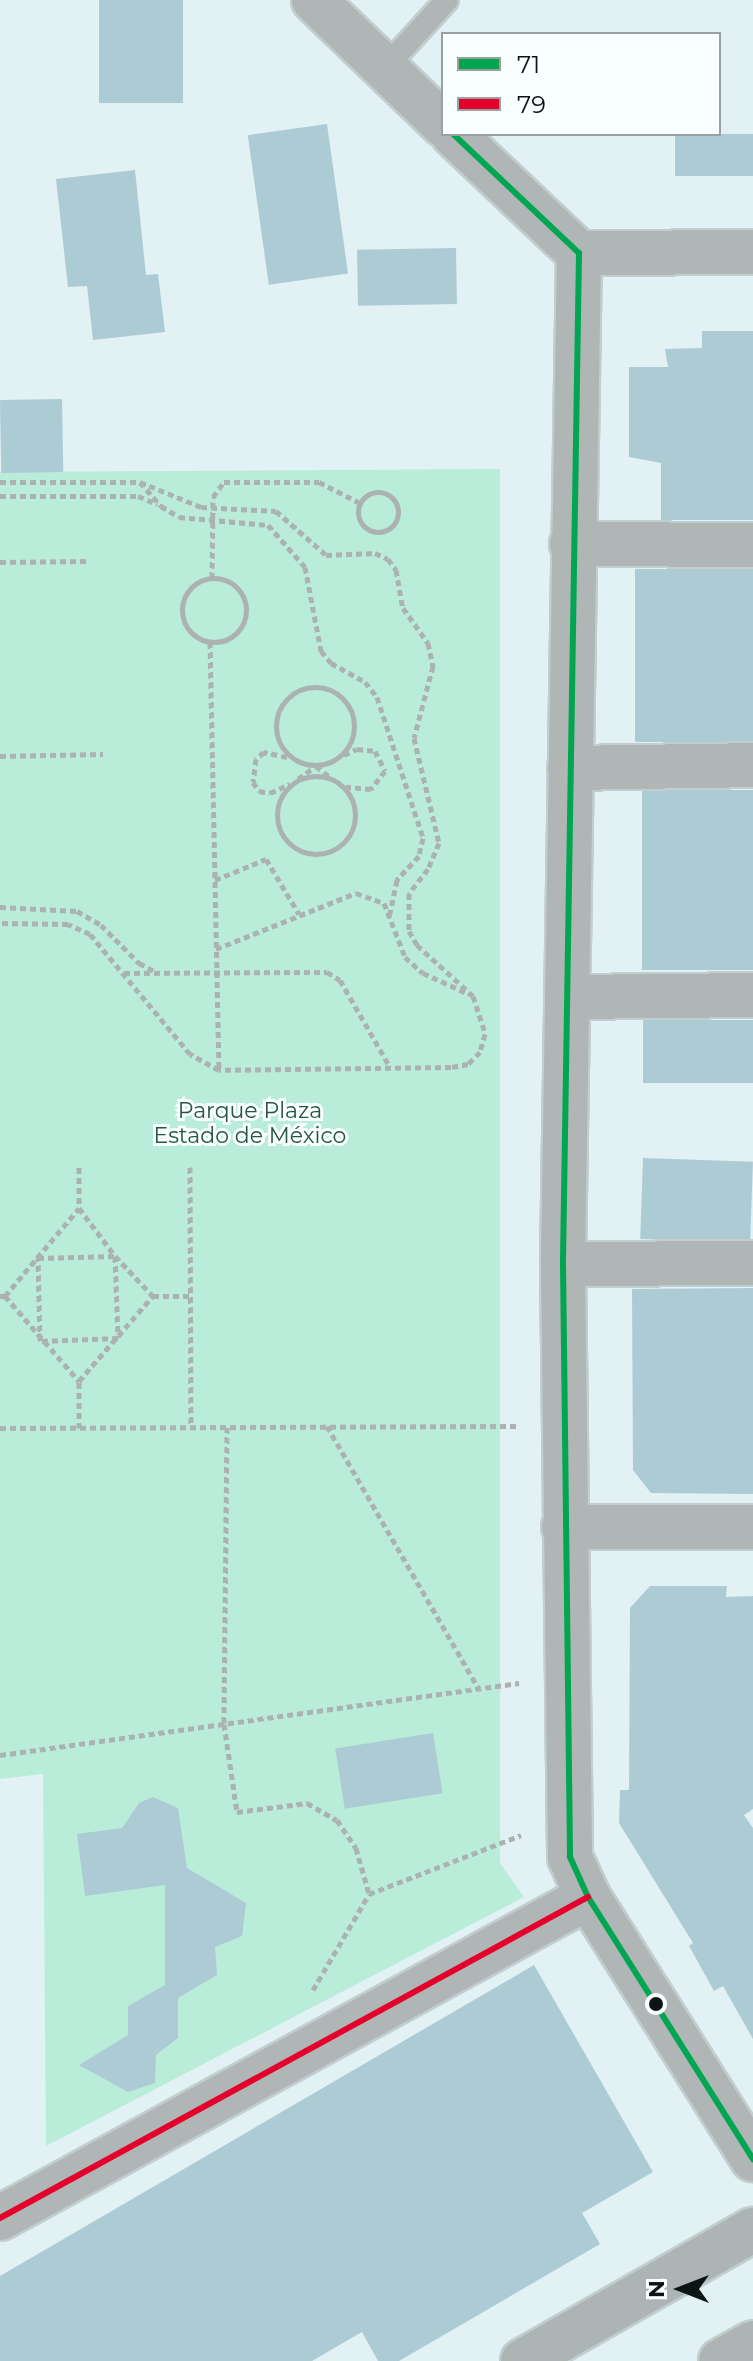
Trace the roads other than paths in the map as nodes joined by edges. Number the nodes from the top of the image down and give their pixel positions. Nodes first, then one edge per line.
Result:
1 (314, 0) edge
2 (447, 0) edge
3 (384, 69) junction
4 (441, 122) edge
5 (455, 136) edge
6 (753, 252) edge
7 (579, 253) junction
8 (572, 544) junction
9 (753, 545) edge
10 (753, 765) edge
11 (570, 768) junction
12 (753, 995) edge
13 (567, 997) junction
14 (753, 1263) edge
15 (563, 1264) junction
16 (564, 1527) junction
17 (753, 1527) edge
18 (588, 1897) junction
19 (753, 2159) edge
20 (0, 2218) edge
21 (753, 2230) edge
22 (753, 2343) edge
23 (523, 2361) edge
24 (721, 2361) edge

1 - 3 street
2 - 3 lane
3 - 4 street
5 - 7 street
6 - 7 street
7 - 8 street
8 - 9 street
8 - 11 street
10 - 11 street
11 - 13 street
12 - 13 street
13 - 15 street
14 - 15 street
15 - 16 street
16 - 17 street
16 - 18 street
18 - 19 street
18 - 20 street
21 - 23 main road
22 - 24 main road

